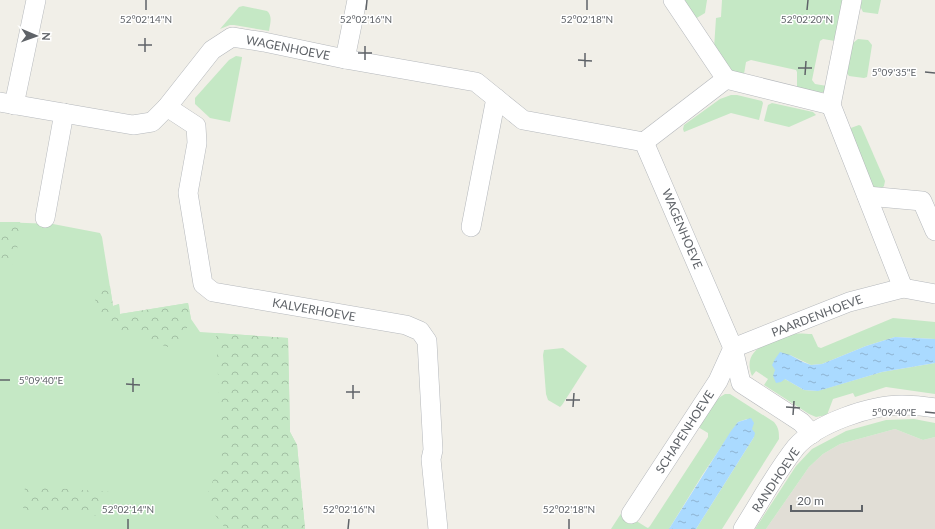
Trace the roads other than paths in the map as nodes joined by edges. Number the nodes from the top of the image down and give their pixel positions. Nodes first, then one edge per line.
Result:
1 (36, 0) edge
2 (357, 0) edge
3 (673, 0) edge
4 (852, 0) edge
5 (345, 59) junction
6 (726, 79) junction
7 (496, 98) junction
8 (7, 104) edge
9 (832, 105) junction
10 (167, 107) junction
11 (64, 113) junction
12 (644, 142) junction
13 (867, 196) junction
14 (45, 218) dead end
15 (471, 227) dead end
16 (935, 231) edge
17 (903, 288) junction
18 (935, 294) edge
19 (733, 348) junction
20 (935, 408) edge
21 (812, 434) junction
22 (632, 514) dead end
23 (438, 529) edge
24 (743, 529) edge

1 - 8 street
2 - 5 street
3 - 6 street
4 - 9 street
5 - 7 street, WAGENHOEVE
5 - 10 street, WAGENHOEVE
6 - 9 street
6 - 12 street
7 - 12 street, WAGENHOEVE
7 - 15 street
8 - 11 street, WAGENHOEVE
9 - 13 street
10 - 11 street, WAGENHOEVE
10 - 23 street, KALVERHOEVE
11 - 14 street
12 - 19 street, WAGENHOEVE
13 - 16 street
13 - 17 street
17 - 18 street, PAARDENHOEVE
17 - 19 street, PAARDENHOEVE
19 - 21 street, WAGENHOEVE
19 - 22 street, SCHAPENHOEVE
20 - 21 street, RANDHOEVE
21 - 24 street, RANDHOEVE

